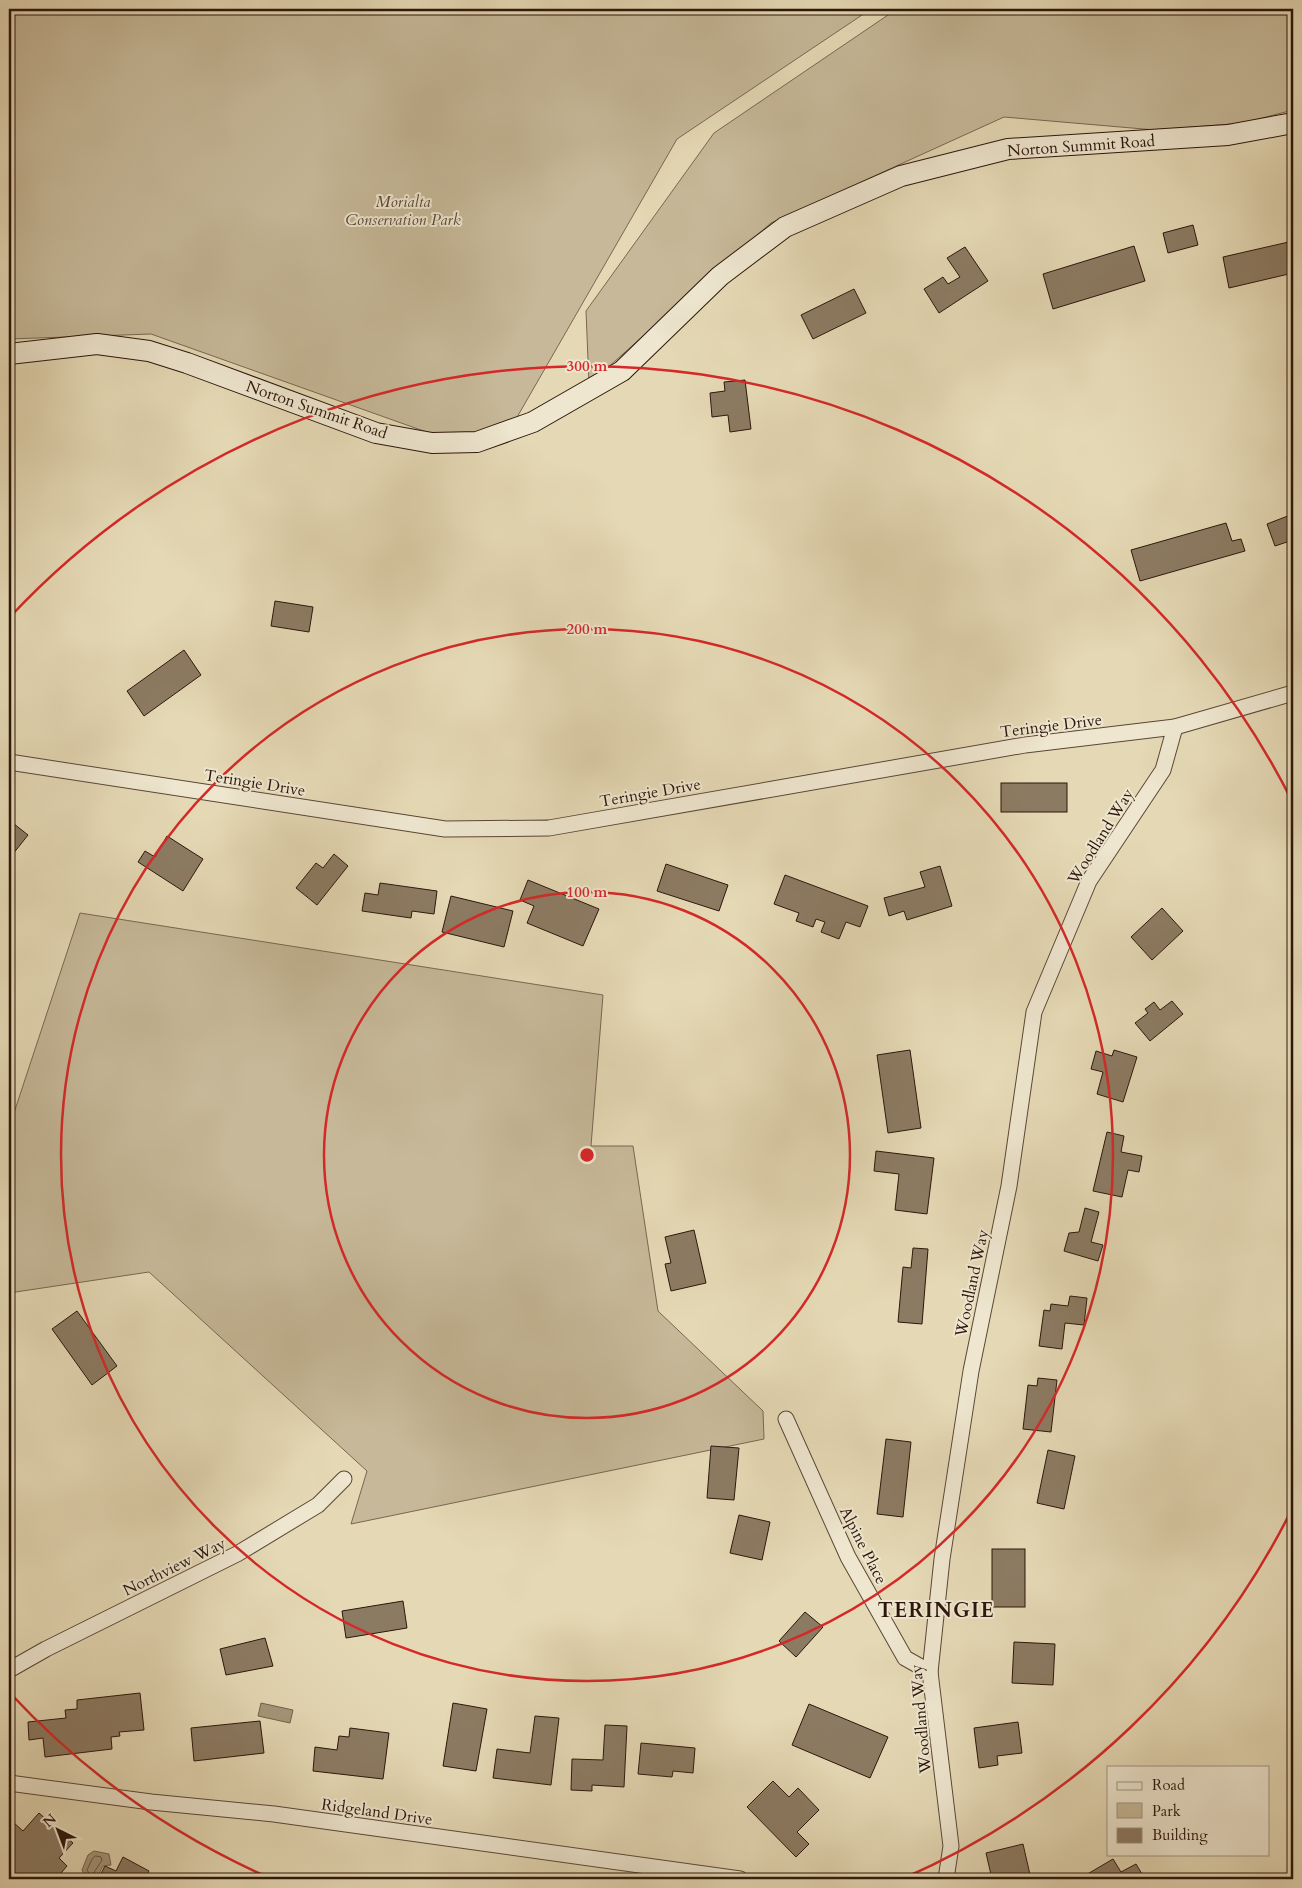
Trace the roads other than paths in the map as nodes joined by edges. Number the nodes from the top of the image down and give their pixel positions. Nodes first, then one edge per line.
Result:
1 (1293, 123) edge
2 (9, 354) edge
3 (1293, 693) edge
4 (1175, 727) junction
5 (9, 762) edge
6 (786, 1419) dead end
7 (344, 1479) dead end
8 (9, 1670) edge
9 (930, 1672) junction
10 (9, 1783) edge
11 (740, 1879) edge
12 (946, 1879) edge

1 - 2 main road, Norton Summit Road
3 - 4 street, Teringie Drive
4 - 5 street, Teringie Drive
4 - 9 street, Woodland Way
6 - 9 street, Alpine Place
7 - 8 street, Northview Way
9 - 12 street, Woodland Way
10 - 11 street, Ridgeland Drive

